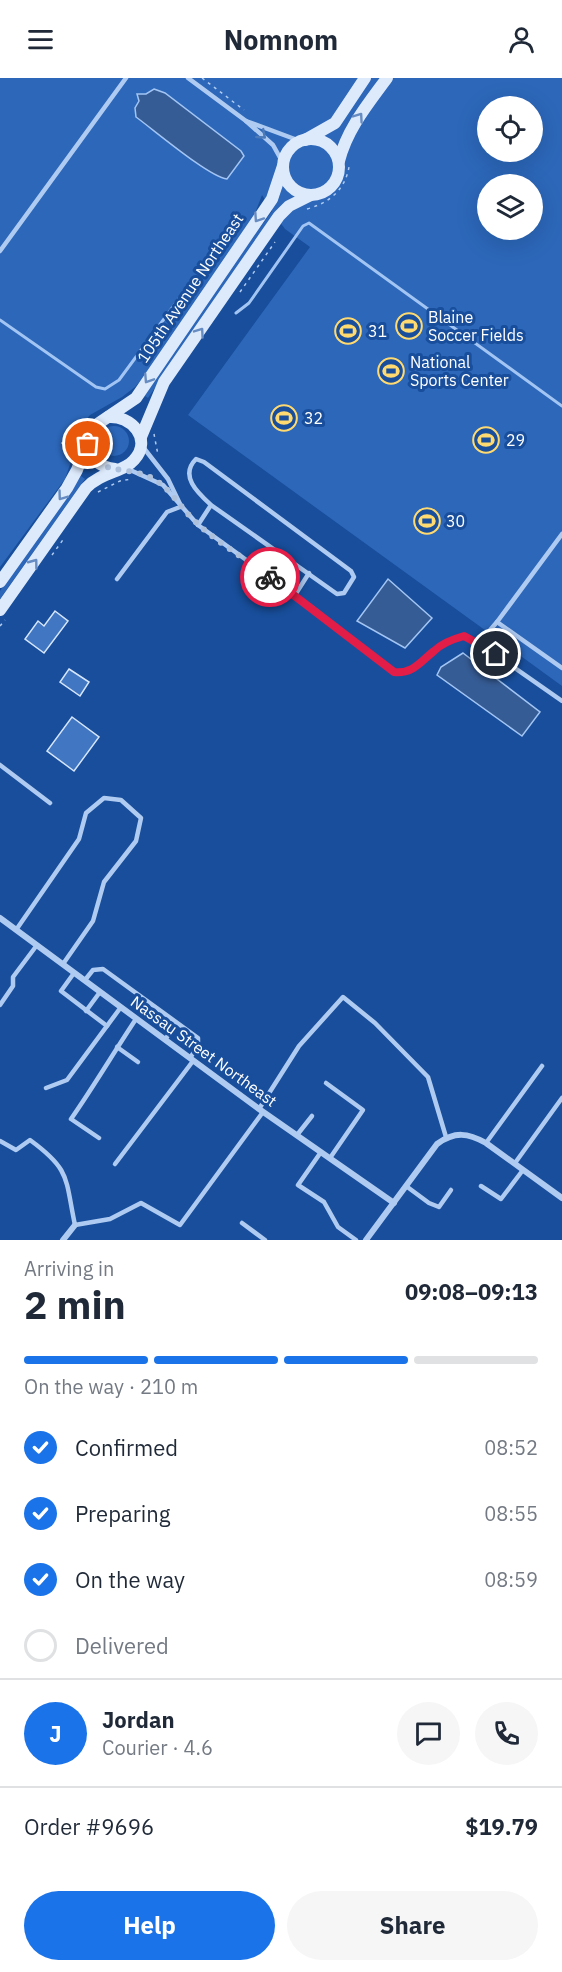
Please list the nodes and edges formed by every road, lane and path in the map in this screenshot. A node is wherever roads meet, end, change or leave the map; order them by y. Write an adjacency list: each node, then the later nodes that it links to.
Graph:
1 (126, 78): 14 (lane)
2 (188, 78): 7 (lane)
3 (202, 78): 6 (path)
4 (365, 78): 8 (street, 105th Avenue Northeast)
5 (387, 78): 9 (street, 105th Avenue Northeast, one-way to 5)
6 (247, 113)
7 (246, 121): 8 (lane); 10 (lane, one-way to 10)
8 (303, 141): 9 (street); 10 (street, 105th Avenue Northeast)
9 (344, 164): 11 (street, 105th Avenue Northeast); 12 (path)
10 (283, 165): 11 (street); 18 (street, 105th Avenue Northeast, one-way to 18)
11 (309, 196): 20 (street, 105th Avenue Northeast, one-way to 11)
12 (304, 210)
13 (278, 237): 15 (path)
14 (0, 250)
15 (235, 299)
16 (468, 328): 17 (path)
17 (460, 339)
18 (108, 417): 20 (street); 22 (street, 105th Avenue Northeast)
19 (154, 431): 23 (path)
20 (141, 441): 24 (street, 105th Avenue Northeast); 28 (lane)
21 (61, 443): 22 (path)
22 (82, 443): 24 (street); 35 (street, 105th Avenue Northeast, one-way to 35)
23 (159, 458)
24 (118, 468): 28 (lane); 37 (street, 105th Avenue Northeast, one-way to 24)
25 (132, 479): 26 (path)
26 (97, 492)
27 (211, 505): 29 (lane); 33 (lane); 33 (lane)
28 (180, 507): 29 (lane); 34 (lane)
29 (198, 525): 36 (lane)
30 (67, 534): 32 (path)
31 (562, 534): 38 (lane)
32 (49, 560)
33 (309, 573): 36 (lane)
34 (117, 579)
35 (0, 582)
36 (296, 595): 40 (lane)
37 (3, 614): 39 (path)
38 (497, 622): 40 (lane); 41 (lane)
39 (0, 626)
40 (478, 643): 42 (lane)
41 (562, 668)
42 (562, 701)
43 (0, 765): 44 (lane)
44 (50, 802)
45 (0, 918): 46 (street, Nassau Street Northeast)
46 (16, 930): 47 (street, Nassau Street Northeast); 48 (lane)
47 (37, 945): 48 (street, Nassau Street Northeast); 52 (lane)
48 (63, 964): 49 (street, Nassau Street Northeast)
49 (74, 973): 50 (street, Nassau Street Northeast); 54 (lane)
50 (84, 980): 51 (street, Nassau Street Northeast); 56 (lane)
51 (100, 992): 53 (street, Nassau Street Northeast); 54 (lane)
52 (0, 1005)
53 (121, 1007): 55 (street, Nassau Street Northeast); 57 (lane)
54 (87, 1011): 57 (lane)
55 (136, 1019): 58 (street, Nassau Street Northeast); 59 (lane)
56 (176, 1023): 58 (lane); 60 (lane)
57 (106, 1026): 64 (lane)
58 (165, 1040): 60 (street, Nassau Street Northeast)
59 (117, 1047): 61 (lane); 70 (lane)
60 (192, 1060): 66 (street, Nassau Street Northeast); 76 (lane)
61 (138, 1062)
62 (542, 1066): 72 (lane)
63 (326, 1083): 74 (lane)
64 (46, 1088)
65 (562, 1098): 75 (lane)
66 (261, 1110): 68 (street, Nassau Street Northeast); 69 (lane); 84 (lane)
67 (312, 1116): 68 (lane)
68 (297, 1135): 73 (street, Nassau Street Northeast)
69 (446, 1137): 72 (street); 78 (street)
70 (99, 1138)
71 (0, 1141): 84 (lane)
72 (486, 1143): 75 (street)
73 (321, 1152): 74 (street, Nassau Street Northeast); 87 (lane)
74 (330, 1158): 82 (street, Nassau Street Northeast)
75 (514, 1163): 77 (street)
76 (116, 1164)
77 (523, 1170): 79 (lane); 81 (street)
78 (406, 1186): 80 (lane); 82 (street)
79 (481, 1186)
80 (451, 1190)
81 (562, 1198)
82 (394, 1203): 88 (street)
83 (242, 1223): 86 (lane)
84 (75, 1225): 85 (street)
85 (63, 1240)
86 (265, 1240)
87 (356, 1240)
88 (366, 1240)

